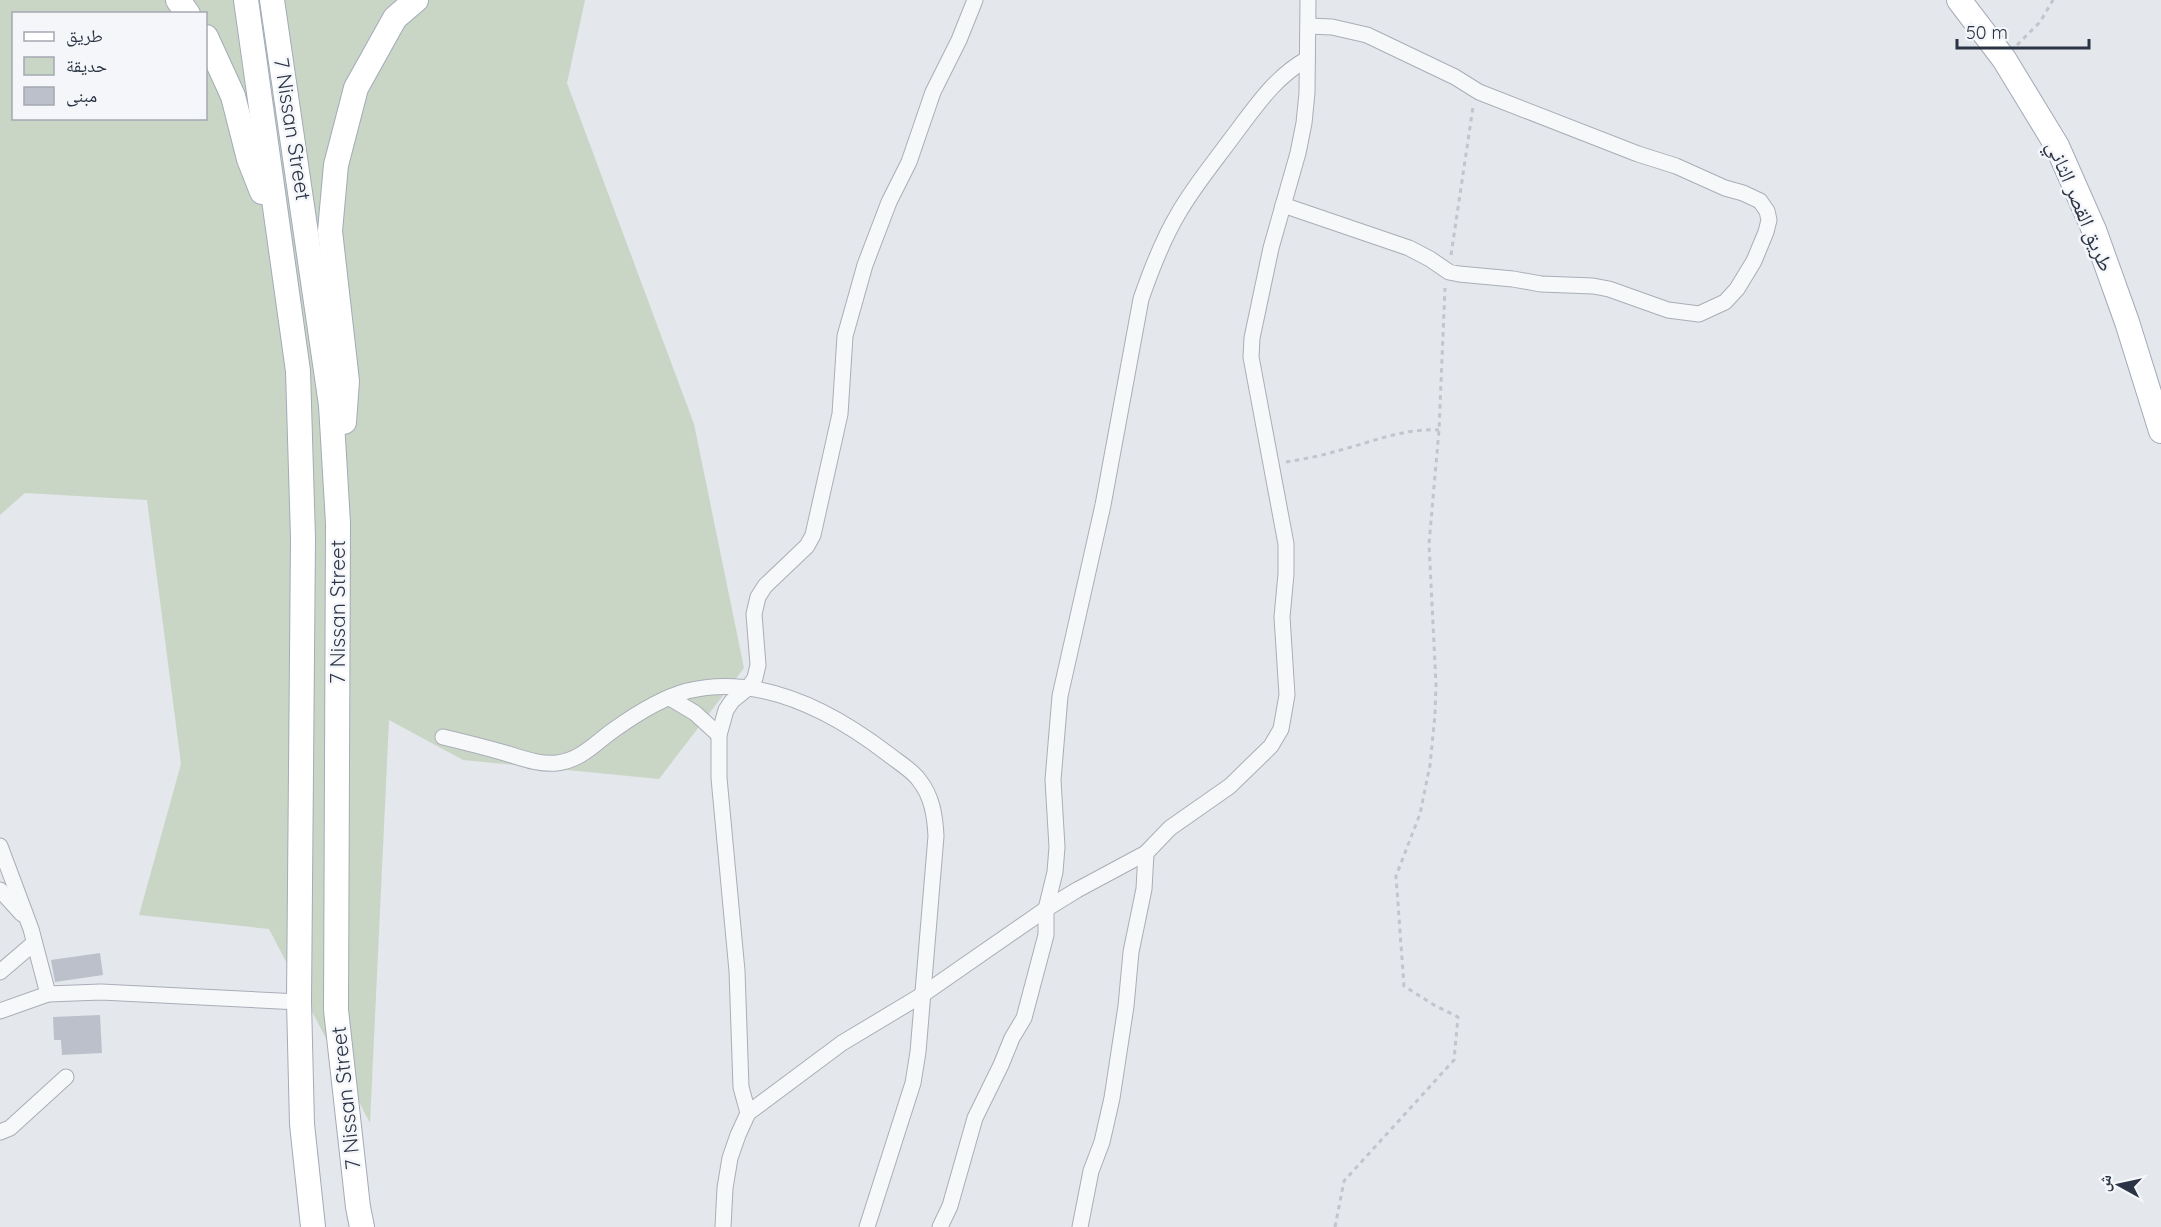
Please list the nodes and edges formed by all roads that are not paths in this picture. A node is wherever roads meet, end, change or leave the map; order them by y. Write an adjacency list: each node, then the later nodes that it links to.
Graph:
1 (246, 0): 11 (main road, 7 Nissan Street)
2 (272, 0): 13 (main road, 7 Nissan Street)
3 (416, 0): 13 (main road)
4 (975, 0): 14 (street)
5 (1308, 0): 7 (street)
6 (1959, 0): 12 (main road, طريق القصر الثاني)
7 (1309, 26): 9 (street); 10 (street)
8 (207, 39): 11 (main road)
9 (1307, 59): 10 (street); 21 (street)
10 (1283, 205): 19 (street)
11 (276, 225): 27 (main road, 7 Nissan Street)
12 (2161, 431)
13 (338, 523): 33 (main road, 7 Nissan Street)
14 (748, 688): 15 (street); 16 (street); 26 (street)
15 (670, 698): 16 (street); 17 (street)
16 (719, 735): 30 (street)
17 (443, 737)
18 (0, 846): 22 (street)
19 (1146, 853): 21 (street); 37 (street)
20 (0, 890): 22 (street)
21 (1046, 909): 26 (street); 36 (street)
22 (27, 920): 23 (street)
23 (34, 943): 24 (street); 25 (street)
24 (0, 972)
25 (48, 994): 27 (street); 28 (street)
26 (922, 995): 30 (street); 35 (street)
27 (299, 1002): 32 (main road, 7 Nissan Street)
28 (0, 1011)
29 (66, 1077): 31 (street)
30 (748, 1113): 34 (street)
31 (0, 1132)
32 (313, 1227)
33 (362, 1227)
34 (723, 1227)
35 (867, 1227)
36 (940, 1227)
37 (1080, 1227)

